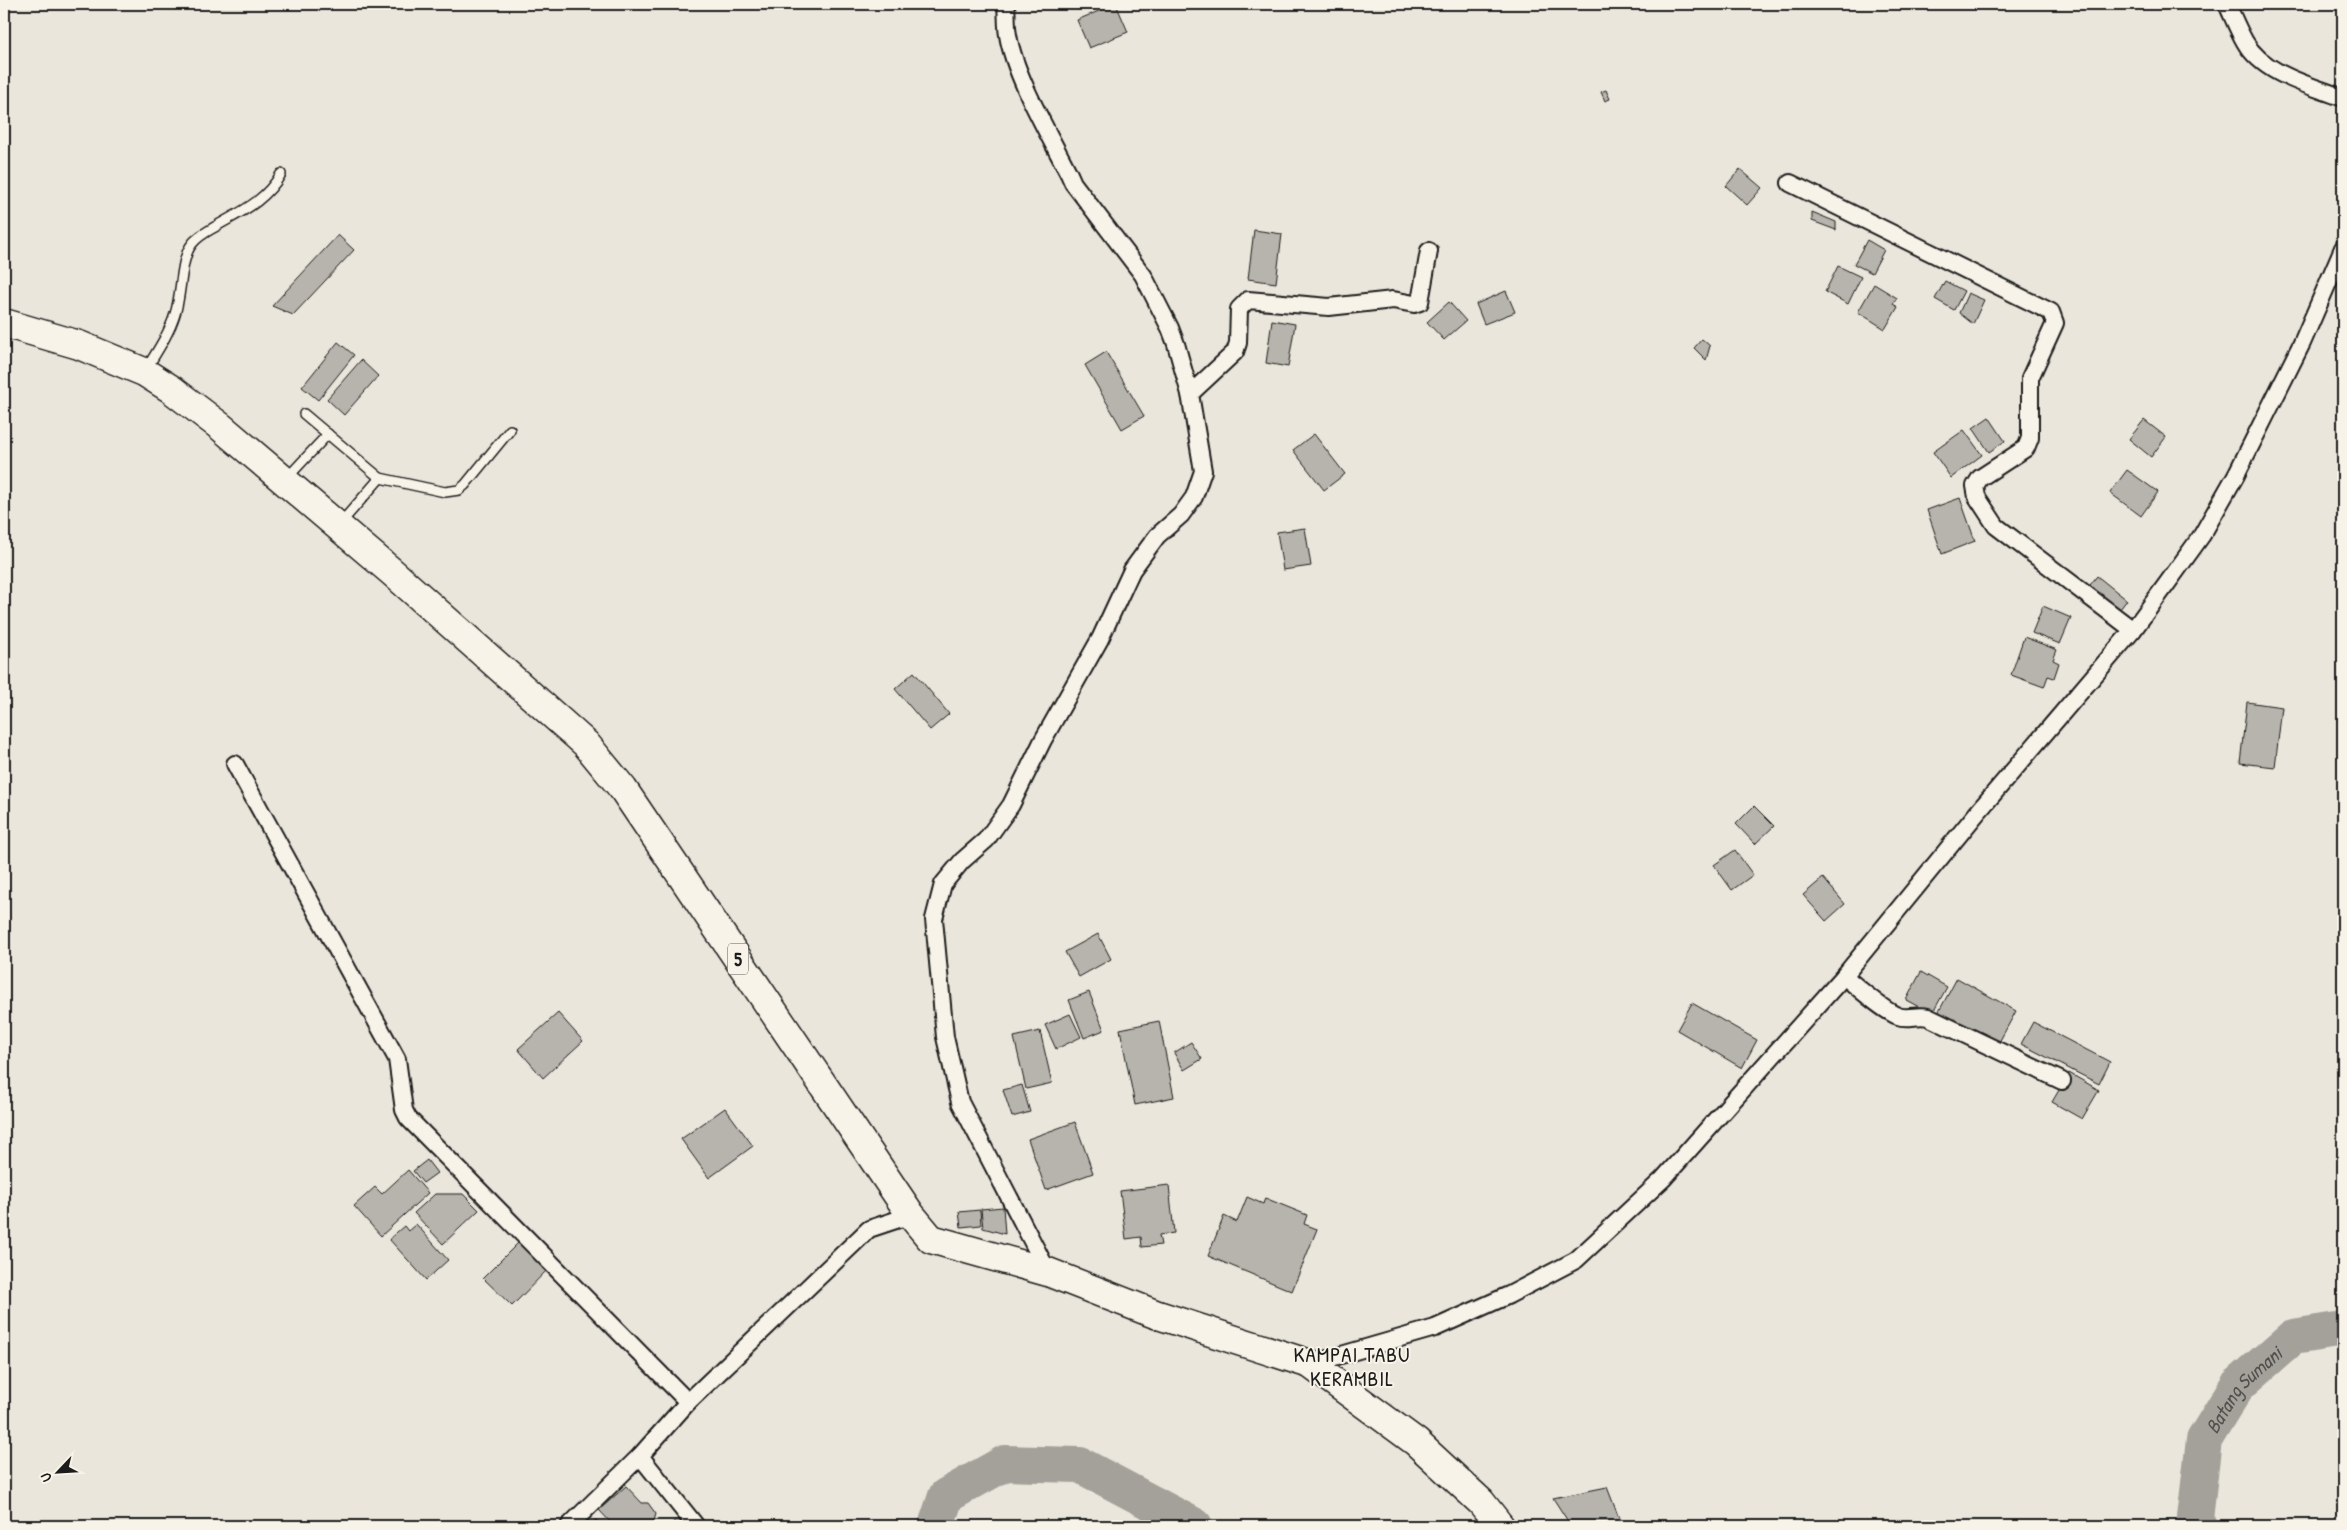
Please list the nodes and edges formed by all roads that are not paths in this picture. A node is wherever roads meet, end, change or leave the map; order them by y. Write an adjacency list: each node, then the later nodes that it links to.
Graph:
1 (1006, 4): 10 (street)
2 (2227, 4): 3 (street)
3 (2343, 98)
4 (280, 174): 9 (lane)
5 (1790, 183): 17 (street)
6 (2343, 248): 17 (street)
7 (1429, 251): 10 (street)
8 (4, 322): 9 (highway, 5)
9 (144, 372): 15 (highway, 5)
10 (1190, 394): 22 (street)
11 (304, 414): 13 (lane)
12 (510, 430): 14 (lane)
13 (328, 434): 14 (lane); 15 (lane)
14 (380, 478): 16 (lane)
15 (285, 481): 16 (highway, 5)
16 (338, 527): 21 (highway, 5)
17 (2133, 630): 19 (street)
18 (235, 764): 24 (street)
19 (1844, 976): 20 (street); 23 (street)
20 (2062, 1081)
21 (911, 1215): 22 (highway, 5); 24 (street)
22 (1048, 1272): 23 (highway, 5)
23 (1310, 1364): 28 (highway, 5)
24 (688, 1402): 25 (street)
25 (640, 1456): 26 (street); 27 (street)
26 (569, 1526)
27 (696, 1526)
28 (1500, 1526)

